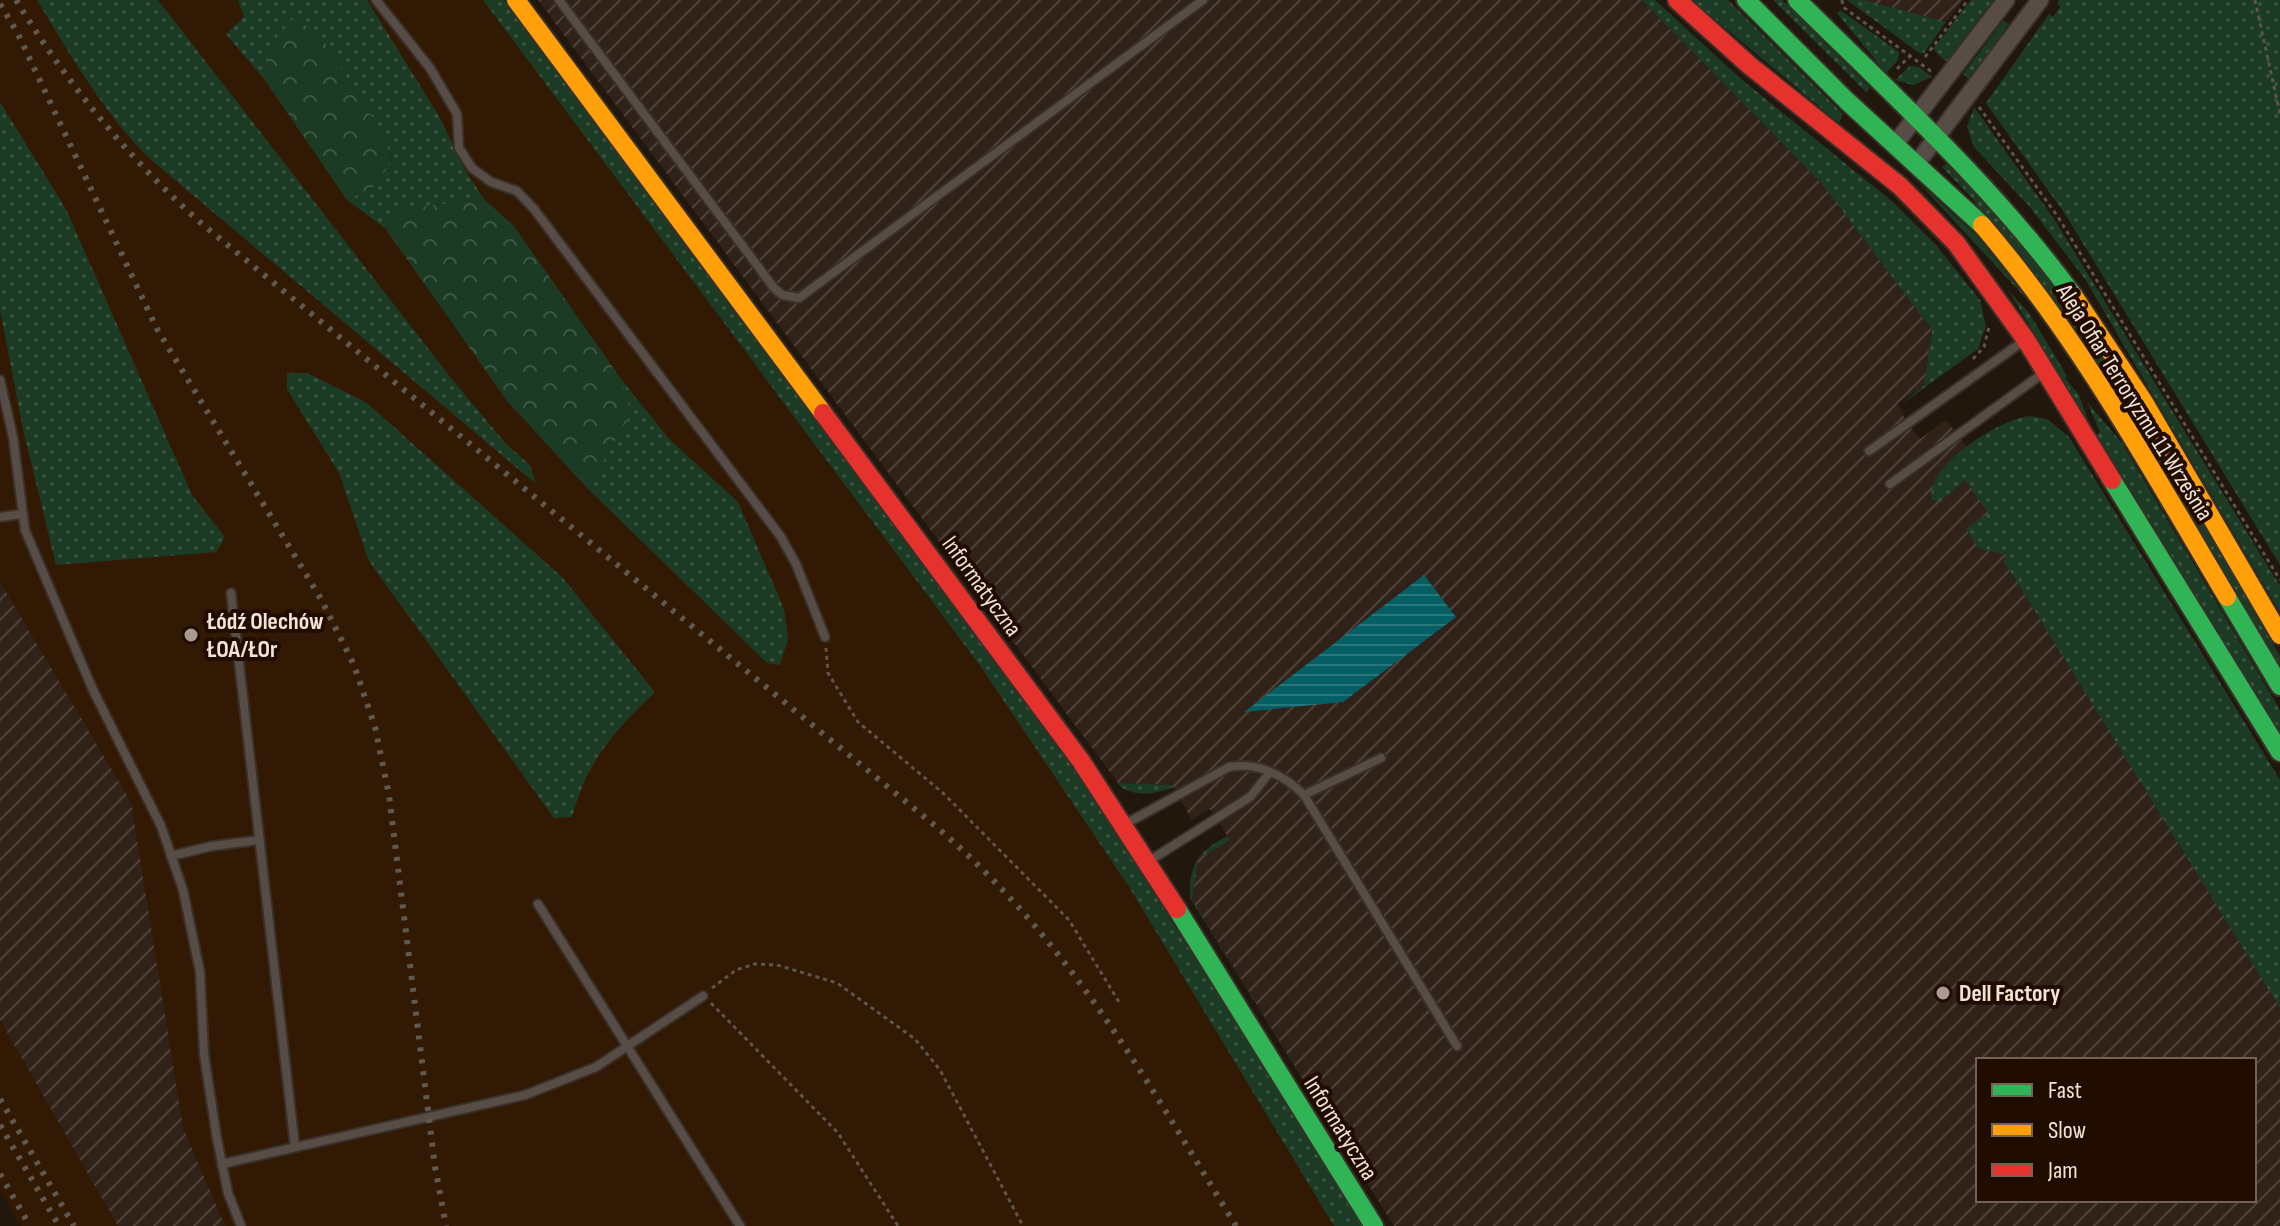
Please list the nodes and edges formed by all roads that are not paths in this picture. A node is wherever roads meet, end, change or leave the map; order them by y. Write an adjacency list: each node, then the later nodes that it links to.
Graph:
1 (376, 0): 23 (lane)
2 (516, 0): 29 (street, Informatyczna)
3 (559, 0): 4 (lane)
4 (1203, 0)
5 (1677, 0): 14 (street)
6 (1746, 0): 12 (street, Aleja Ofiar Terroryzmu 11 Września)
7 (1797, 0): 10 (street, Aleja Ofiar Terroryzmu 11 Września)
8 (2006, 0): 10 (street)
9 (2040, 0): 11 (street)
10 (1917, 118): 11 (street, Aleja Ofiar Terroryzmu 11 Września); 12 (street)
11 (1936, 138): 13 (street); 22 (street, Aleja Ofiar Terroryzmu 11 Września)
12 (1895, 144): 13 (street, Aleja Ofiar Terroryzmu 11 Września)
13 (1917, 163): 24 (street, Aleja Ofiar Terroryzmu 11 Września)
14 (2026, 340): 15 (street); 17 (lane)
15 (2046, 371): 18 (lane); 25 (street)
16 (0, 380): 19 (lane)
17 (1869, 451)
18 (1890, 484)
19 (22, 514): 20 (lane); 31 (lane)
20 (0, 517)
21 (231, 593): 30 (lane)
22 (2280, 635)
23 (825, 637)
24 (2280, 686)
25 (2280, 752)
26 (1381, 758): 28 (lane)
27 (1270, 772): 28 (lane); 29 (lane); 32 (lane)
28 (1304, 795): 35 (lane)
29 (1125, 825): 32 (street, Informatyczna)
30 (260, 840): 31 (lane); 37 (lane)
31 (171, 856): 38 (lane)
32 (1148, 862): 41 (street, Informatyczna)
33 (538, 904): 36 (lane)
34 (703, 996): 36 (lane)
35 (1457, 1046)
36 (629, 1047): 37 (lane); 40 (lane)
37 (295, 1147): 38 (lane)
38 (222, 1164): 39 (lane)
39 (241, 1226)
40 (740, 1226)
41 (1374, 1226)

